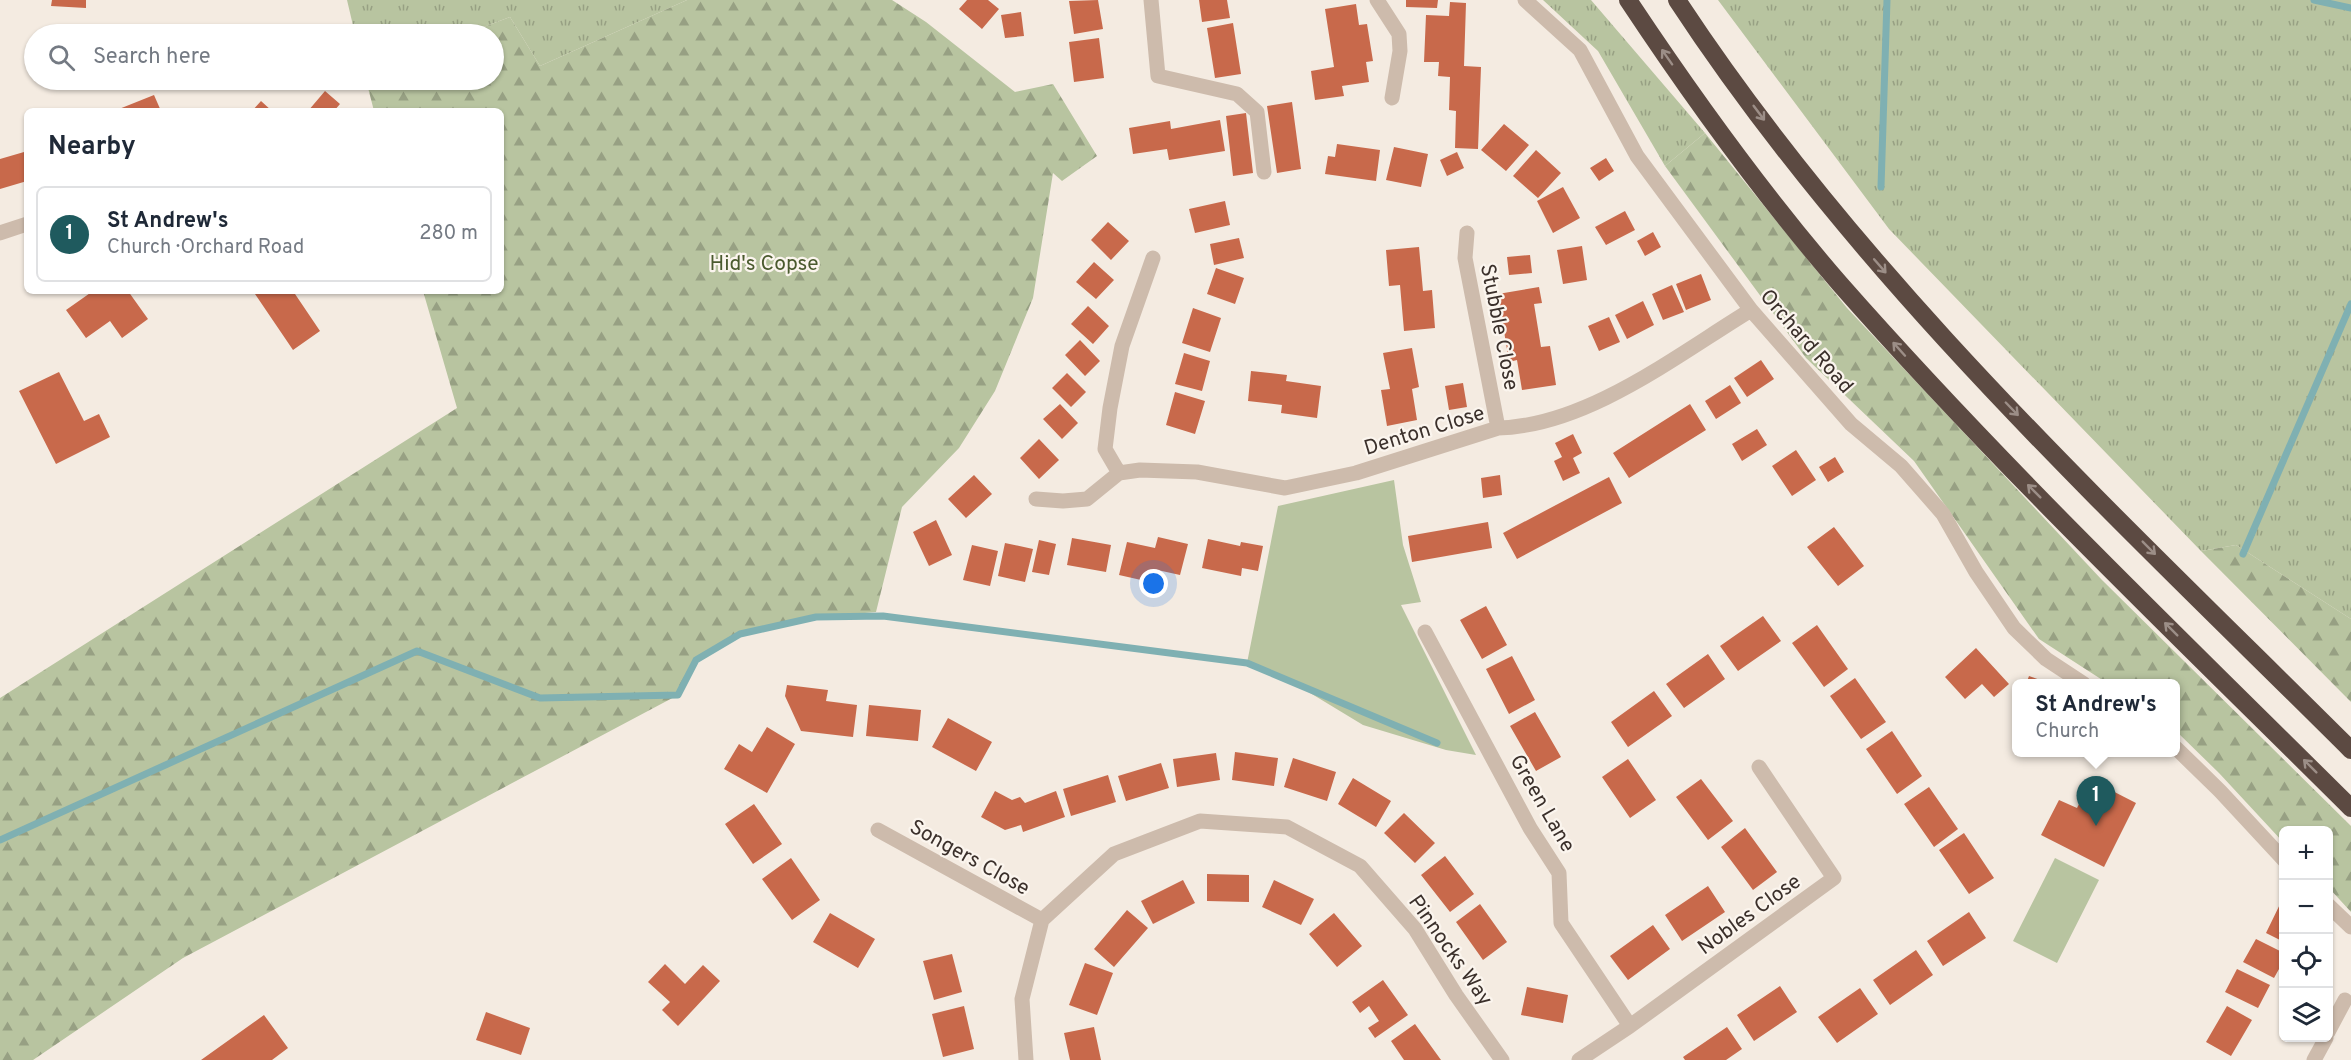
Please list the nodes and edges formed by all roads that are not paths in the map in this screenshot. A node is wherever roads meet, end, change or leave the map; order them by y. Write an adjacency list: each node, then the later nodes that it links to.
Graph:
1 (1151, 0): 7 (street)
2 (1377, 0): 6 (street)
3 (1526, 0): 12 (street, Orchard Road)
4 (1628, 0): 21 (highway, one-way to 4)
5 (1677, 0): 18 (highway, one-way to 18)
6 (1392, 98)
7 (1264, 172)
8 (24, 225): 9 (street)
9 (0, 232)
10 (1467, 233): 13 (street, Stubble Close)
11 (1153, 258): 14 (street)
12 (1751, 310): 13 (street, Denton Close); 17 (street, Orchard Road)
13 (1498, 429): 14 (street, Denton Close)
14 (1119, 472): 15 (street)
15 (1036, 499)
16 (1425, 632): 29 (street, Green Lane)
17 (2076, 679)
18 (2351, 750)
19 (2180, 753): 23 (street)
20 (1759, 767): 29 (street, Nobles Close)
21 (2351, 808)
22 (878, 830): 25 (street, Songers Close)
23 (2279, 856)
24 (2333, 910): 26 (street)
25 (1042, 920): 31 (street); 32 (street, Pinnocks Way)
26 (2351, 927)
27 (2344, 1000): 28 (street)
28 (2333, 1022)
29 (1630, 1026): 33 (street, Nobles Close)
30 (2324, 1042): 34 (street)
31 (1026, 1060)
32 (1502, 1060)
33 (1579, 1060)
34 (2314, 1060)

